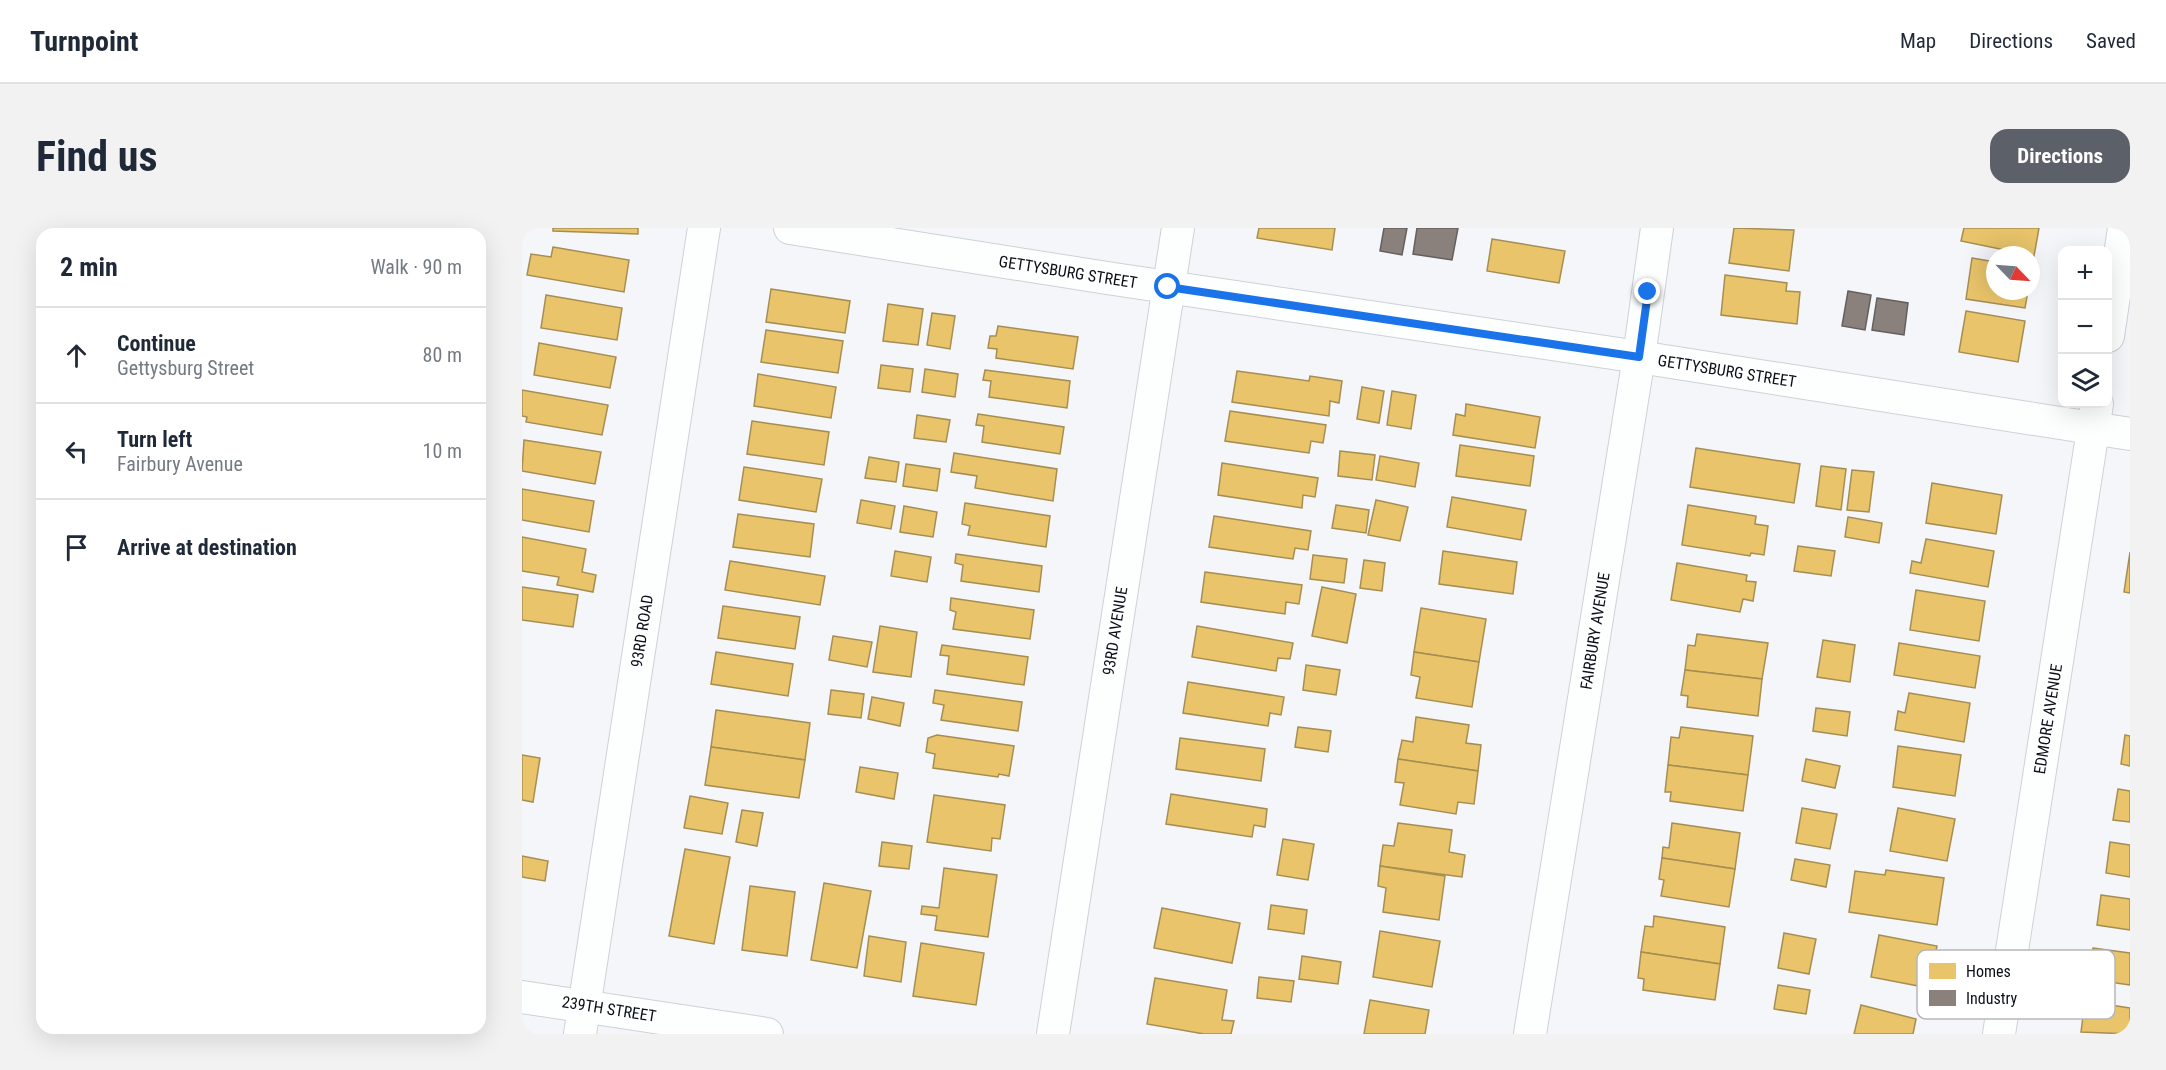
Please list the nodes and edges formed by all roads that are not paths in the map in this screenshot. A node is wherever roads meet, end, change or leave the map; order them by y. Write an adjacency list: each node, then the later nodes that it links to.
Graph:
1 (704, 228): 14 (street, 93RD ROAD)
2 (790, 228): 6 (street, GETTYSBURG STREET)
3 (1178, 228): 6 (street, 93RD AVENUE)
4 (1657, 228): 8 (street, FAIRBURY AVENUE)
5 (2124, 228): 7 (street)
6 (1168, 287): 8 (street, GETTYSBURG STREET); 16 (street, 93RD AVENUE)
7 (2112, 309)
8 (1639, 357): 9 (street, GETTYSBURG STREET); 17 (street, FAIRBURY AVENUE)
9 (2095, 416): 10 (street, GETTYSBURG STREET); 11 (street, EDMORE AVENUE)
10 (2130, 434)
11 (2012, 950)
12 (522, 997): 14 (street, 239TH STREET)
13 (2001, 1019): 18 (street, EDMORE AVENUE)
14 (582, 1020): 15 (street, 239TH STREET)
15 (767, 1034)
16 (1053, 1034)
17 (1530, 1034)
18 (1999, 1034)

